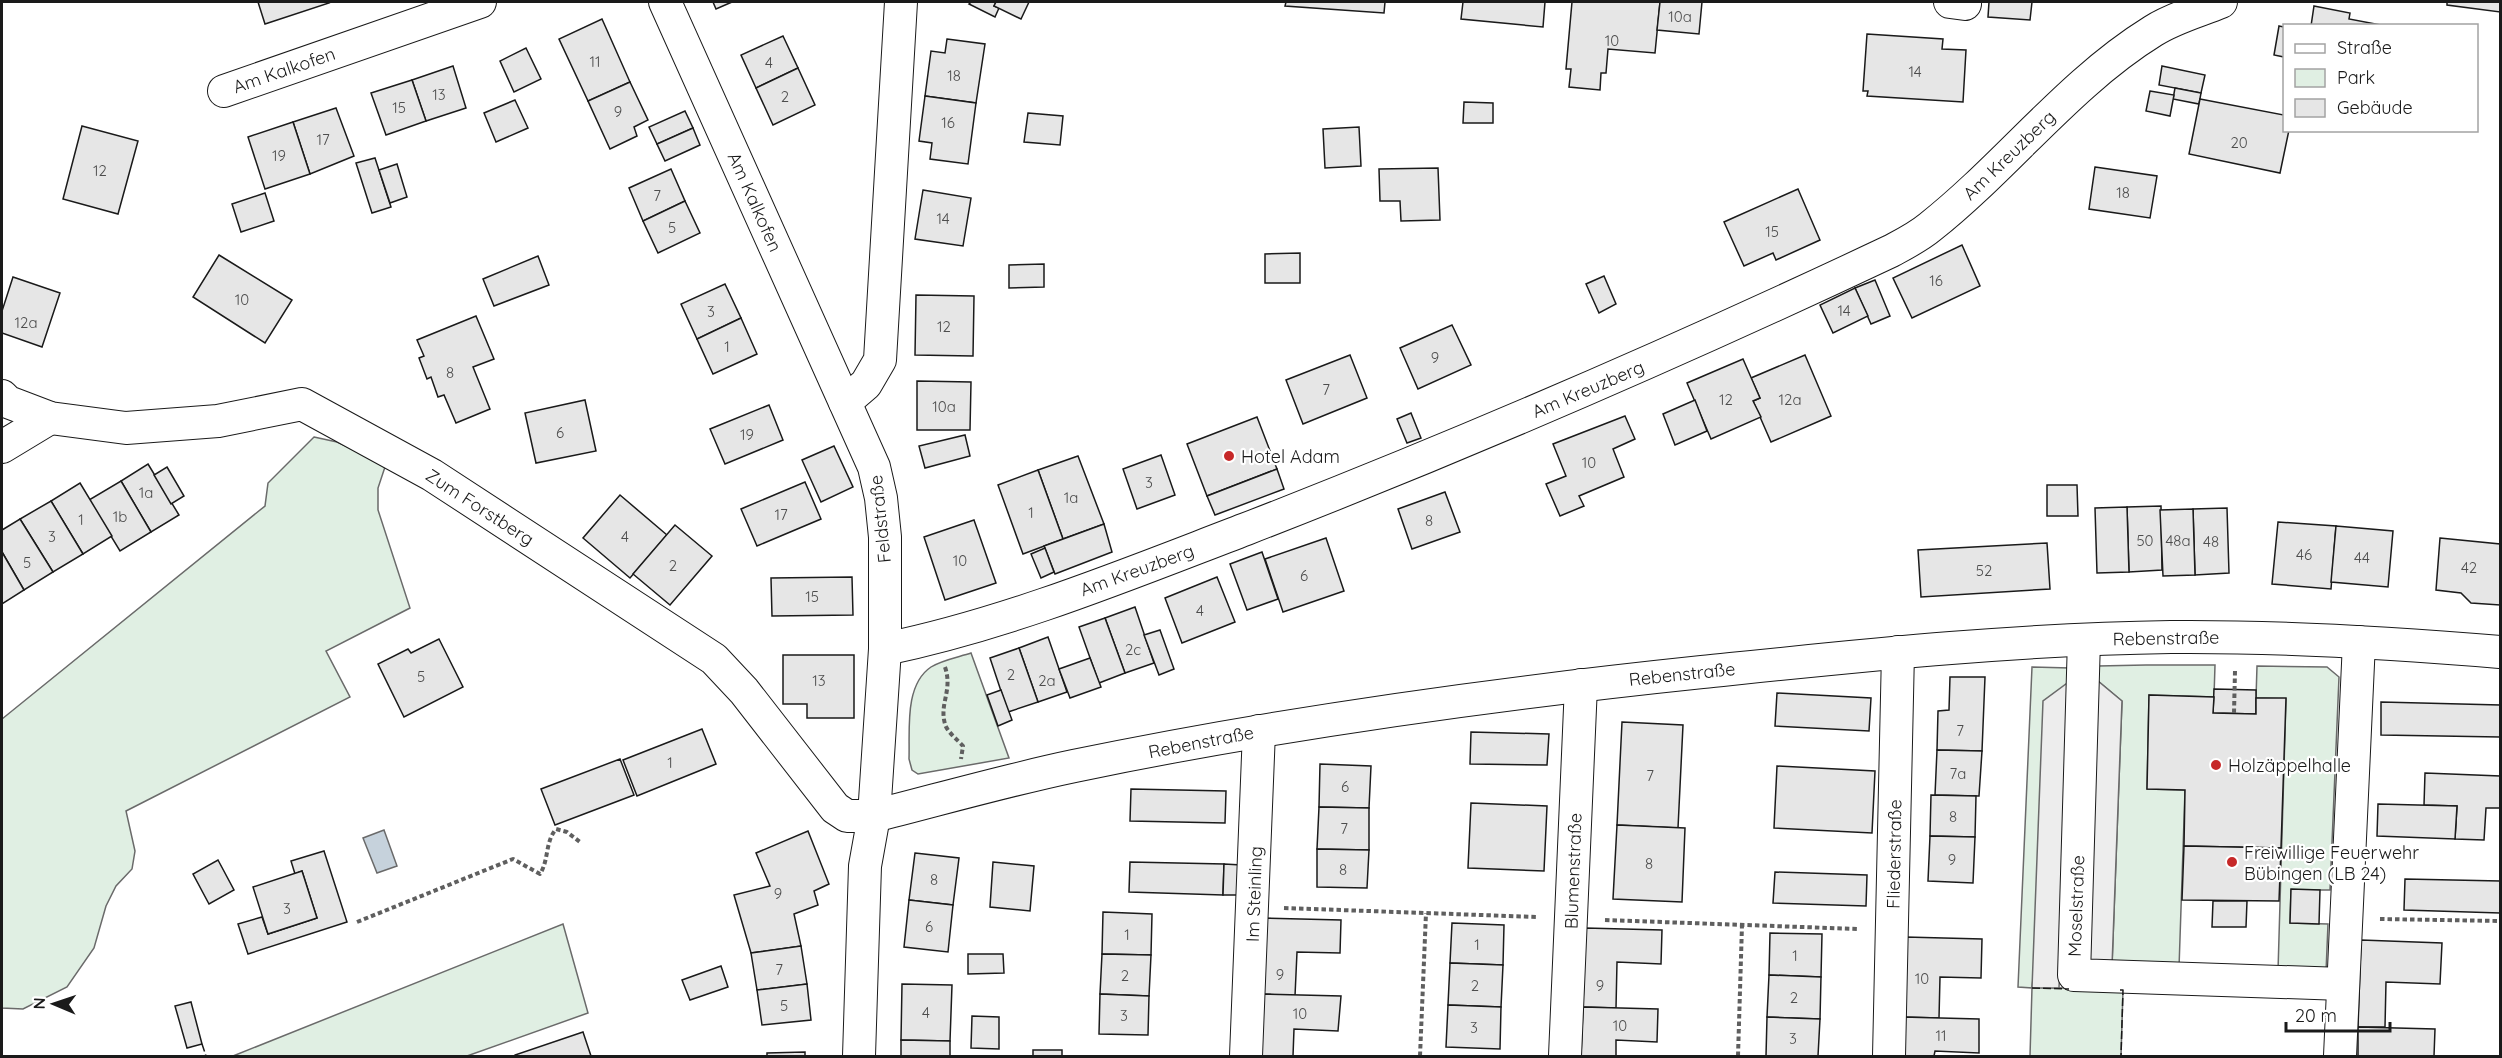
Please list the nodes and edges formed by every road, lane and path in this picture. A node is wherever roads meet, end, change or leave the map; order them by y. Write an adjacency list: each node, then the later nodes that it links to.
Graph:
1 (480, 2): 5 (street, Am Kalkofen)
2 (665, 2): 7 (street, Am Kalkofen)
3 (901, 2): 7 (street)
4 (2221, 2): 13 (street, Am Kreuzberg)
5 (224, 91)
6 (2, 396): 8 (street, Zum Forstberg)
7 (844, 402): 13 (street, Feldstraße)
8 (50, 418): 9 (street); 21 (street, Zum Forstberg)
9 (2, 447)
10 (2236, 637): 11 (street, Rebenstraße); 12 (street, Rebenstraße); 18 (path)
11 (2084, 640): 14 (street, Rebenstraße); 28 (street, Moselstraße)
12 (2359, 642): 15 (street, Rebenstraße); 24 (street)
13 (885, 649): 21 (street, Feldstraße)
14 (1898, 652): 17 (street, Rebenstraße); 34 (street, Fliederstraße)
15 (2500, 652)
16 (944, 663): 20 (path)
17 (1581, 685): 19 (street, Rebenstraße); 32 (street, Blumenstraße)
18 (2234, 713)
19 (1259, 731): 21 (street, Rebenstraße); 30 (street, Im Steinling)
20 (960, 768)
21 (874, 816): 29 (street, Feldstraße)
22 (580, 842): 26 (path)
23 (1426, 913): 31 (path)
24 (2346, 918): 25 (path); 28 (street)
25 (2500, 921)
26 (357, 922)
27 (1742, 925): 33 (path)
28 (2343, 984): 35 (street)
29 (859, 1056)
30 (1246, 1056)
31 (1420, 1056)
32 (1565, 1056)
33 (1737, 1056)
34 (1889, 1056)
35 (2340, 1056)

